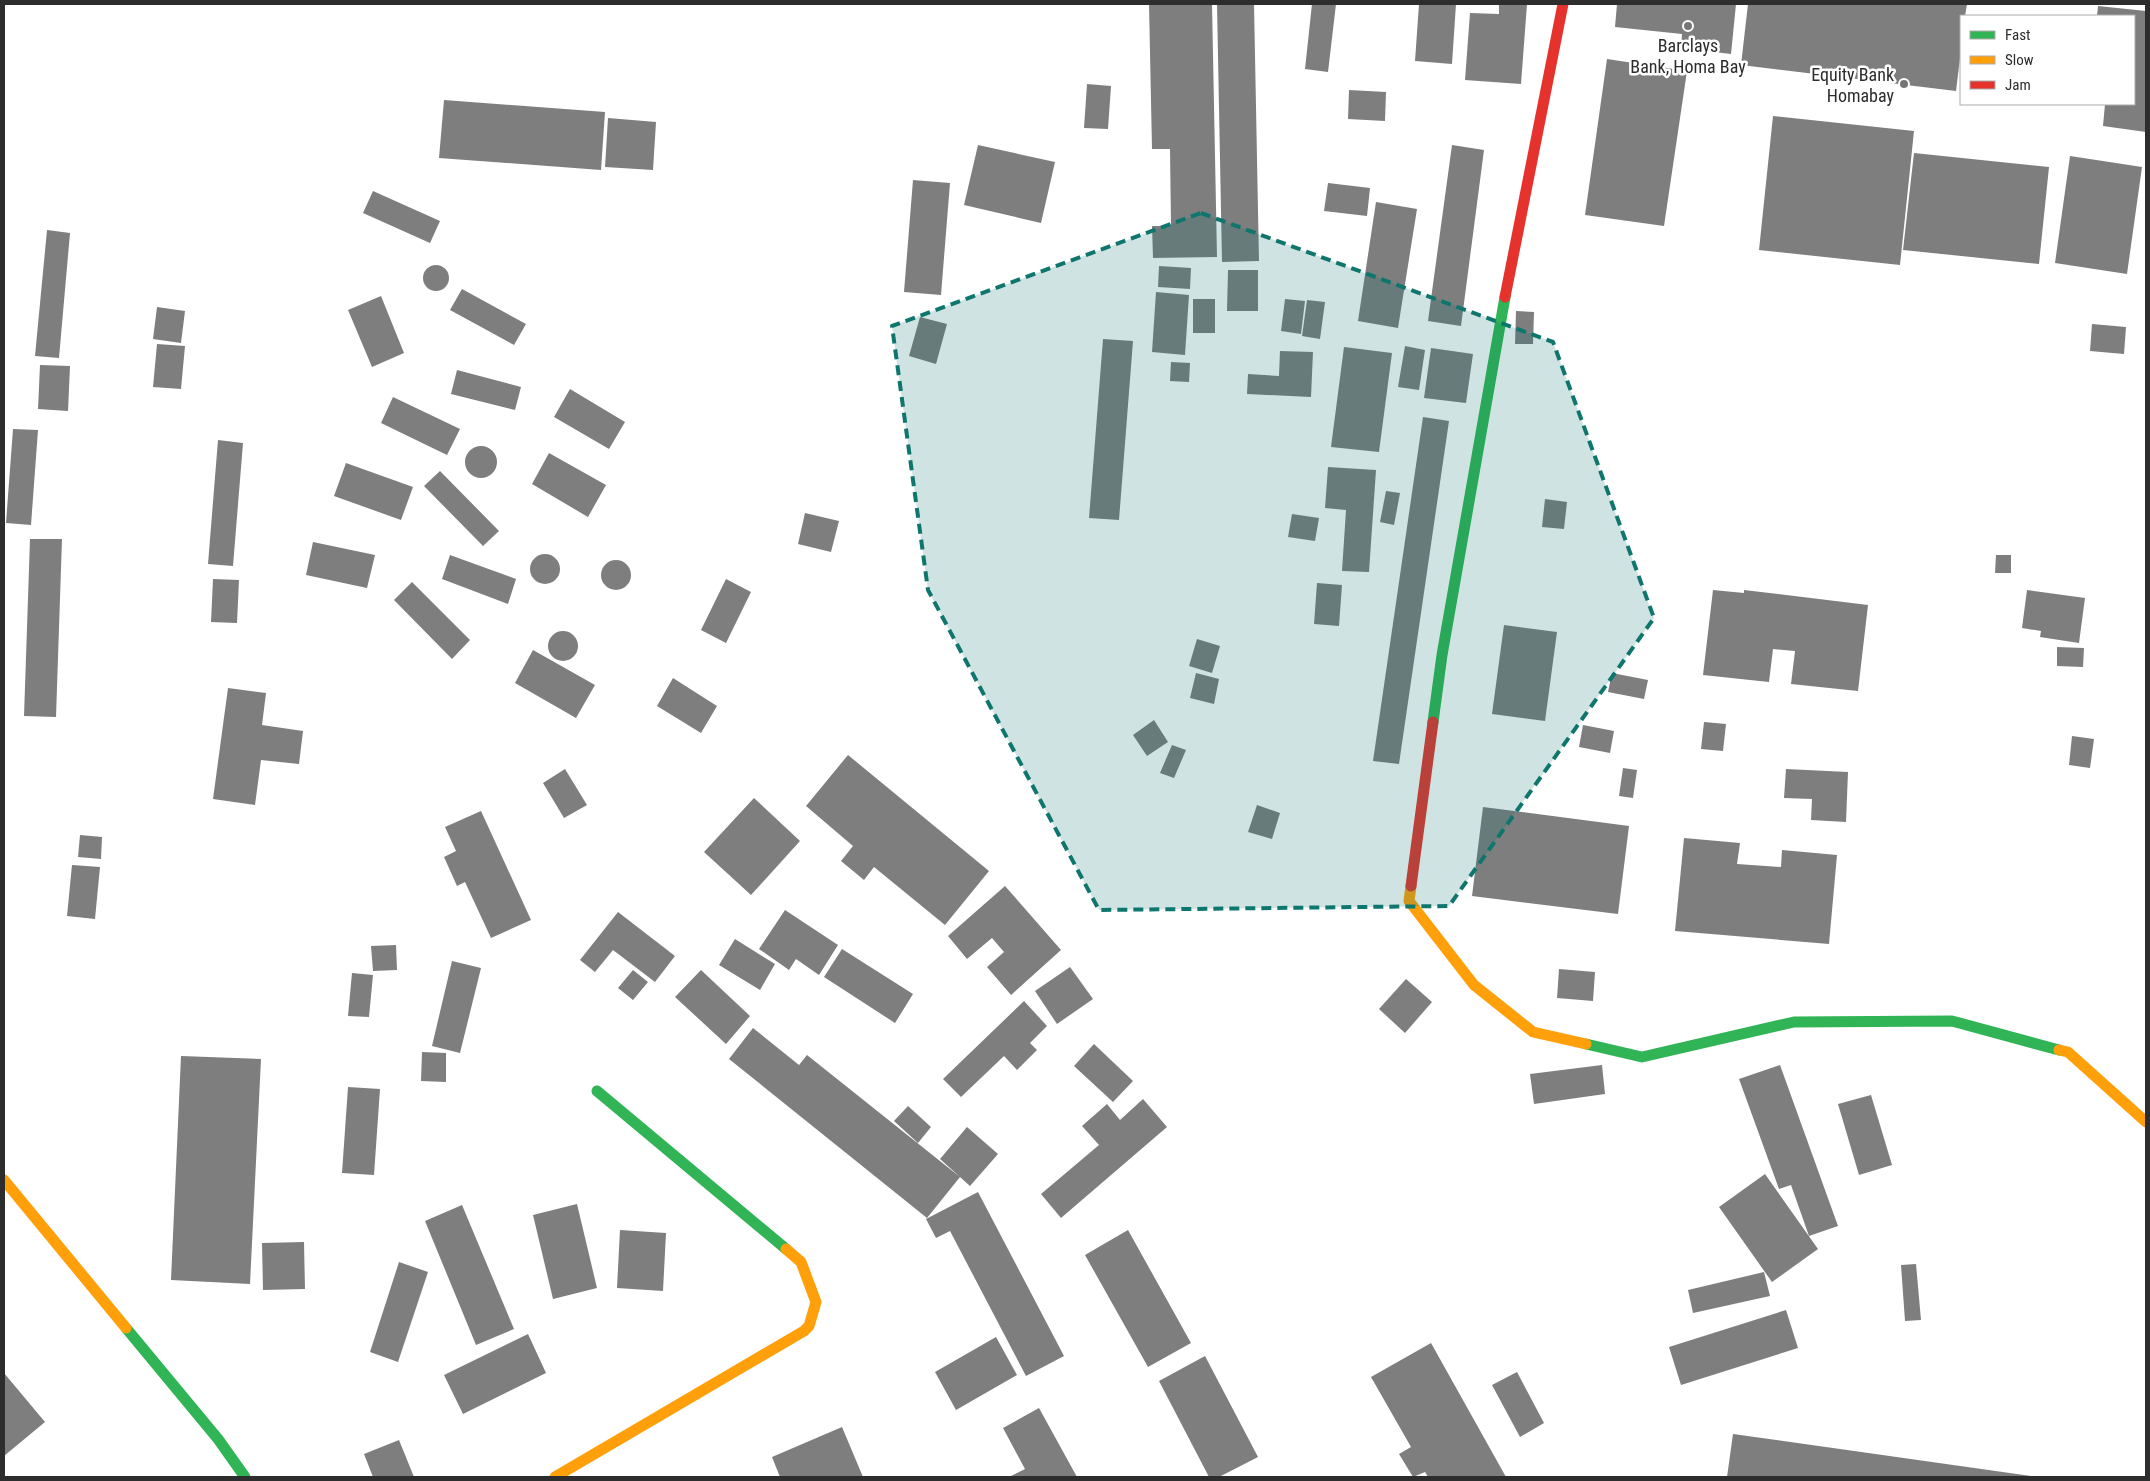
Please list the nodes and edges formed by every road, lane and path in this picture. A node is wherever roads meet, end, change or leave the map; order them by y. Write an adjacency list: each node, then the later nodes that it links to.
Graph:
1 (1563, 4): 3 (street)
2 (597, 1092): 6 (street)
3 (2146, 1122)
4 (4, 1180): 5 (street)
5 (245, 1477)
6 (555, 1477)

